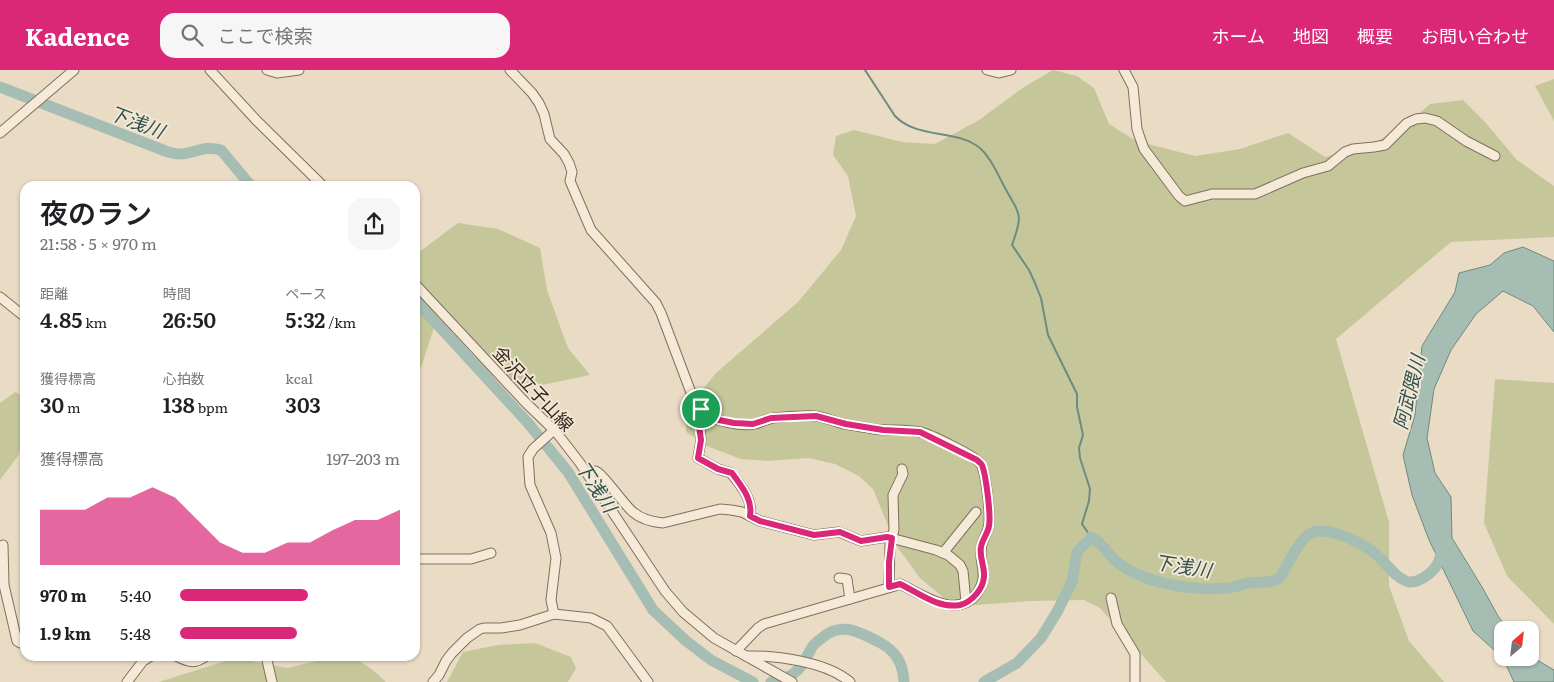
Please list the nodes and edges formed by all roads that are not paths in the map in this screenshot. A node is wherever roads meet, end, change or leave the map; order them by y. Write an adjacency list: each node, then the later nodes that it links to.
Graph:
1 (74, 70): 9 (street)
2 (210, 70): 11 (street)
3 (267, 70): 4 (street)
4 (299, 70)
5 (510, 70): 15 (street)
6 (987, 70): 7 (street)
7 (1011, 70)
8 (1124, 70): 10 (street)
9 (0, 133)
10 (1495, 156)
11 (318, 181)
12 (420, 289): 16 (street, 金沢立子山線)
13 (0, 297): 14 (street)
14 (20, 313)
15 (701, 409): 20 (street); 30 (street)
16 (554, 430): 18 (street, 金沢立子山線); 31 (street)
17 (902, 469): 21 (street)
18 (587, 473): 20 (street); 33 (street, 金沢立子山線)
19 (976, 512): 24 (street)
20 (750, 516): 21 (street)
21 (892, 538): 24 (street); 27 (street)
22 (2, 545): 32 (street)
23 (490, 553): 25 (street)
24 (943, 553): 30 (street)
25 (420, 559)
26 (839, 578): 28 (street)
27 (889, 587): 28 (street); 30 (street)
28 (850, 598): 33 (street)
29 (1111, 598): 43 (street)
30 (966, 602)
31 (554, 614): 39 (street); 40 (street)
32 (20, 643)
33 (736, 651): 34 (street, 金沢立子山線)
34 (746, 656): 41 (street, 金沢立子山線); 42 (street)
35 (143, 661): 37 (street)
36 (267, 661): 38 (street)
37 (127, 682)
38 (272, 682)
39 (433, 682)
40 (648, 682)
41 (792, 682)
42 (850, 682)
43 (1135, 682)

